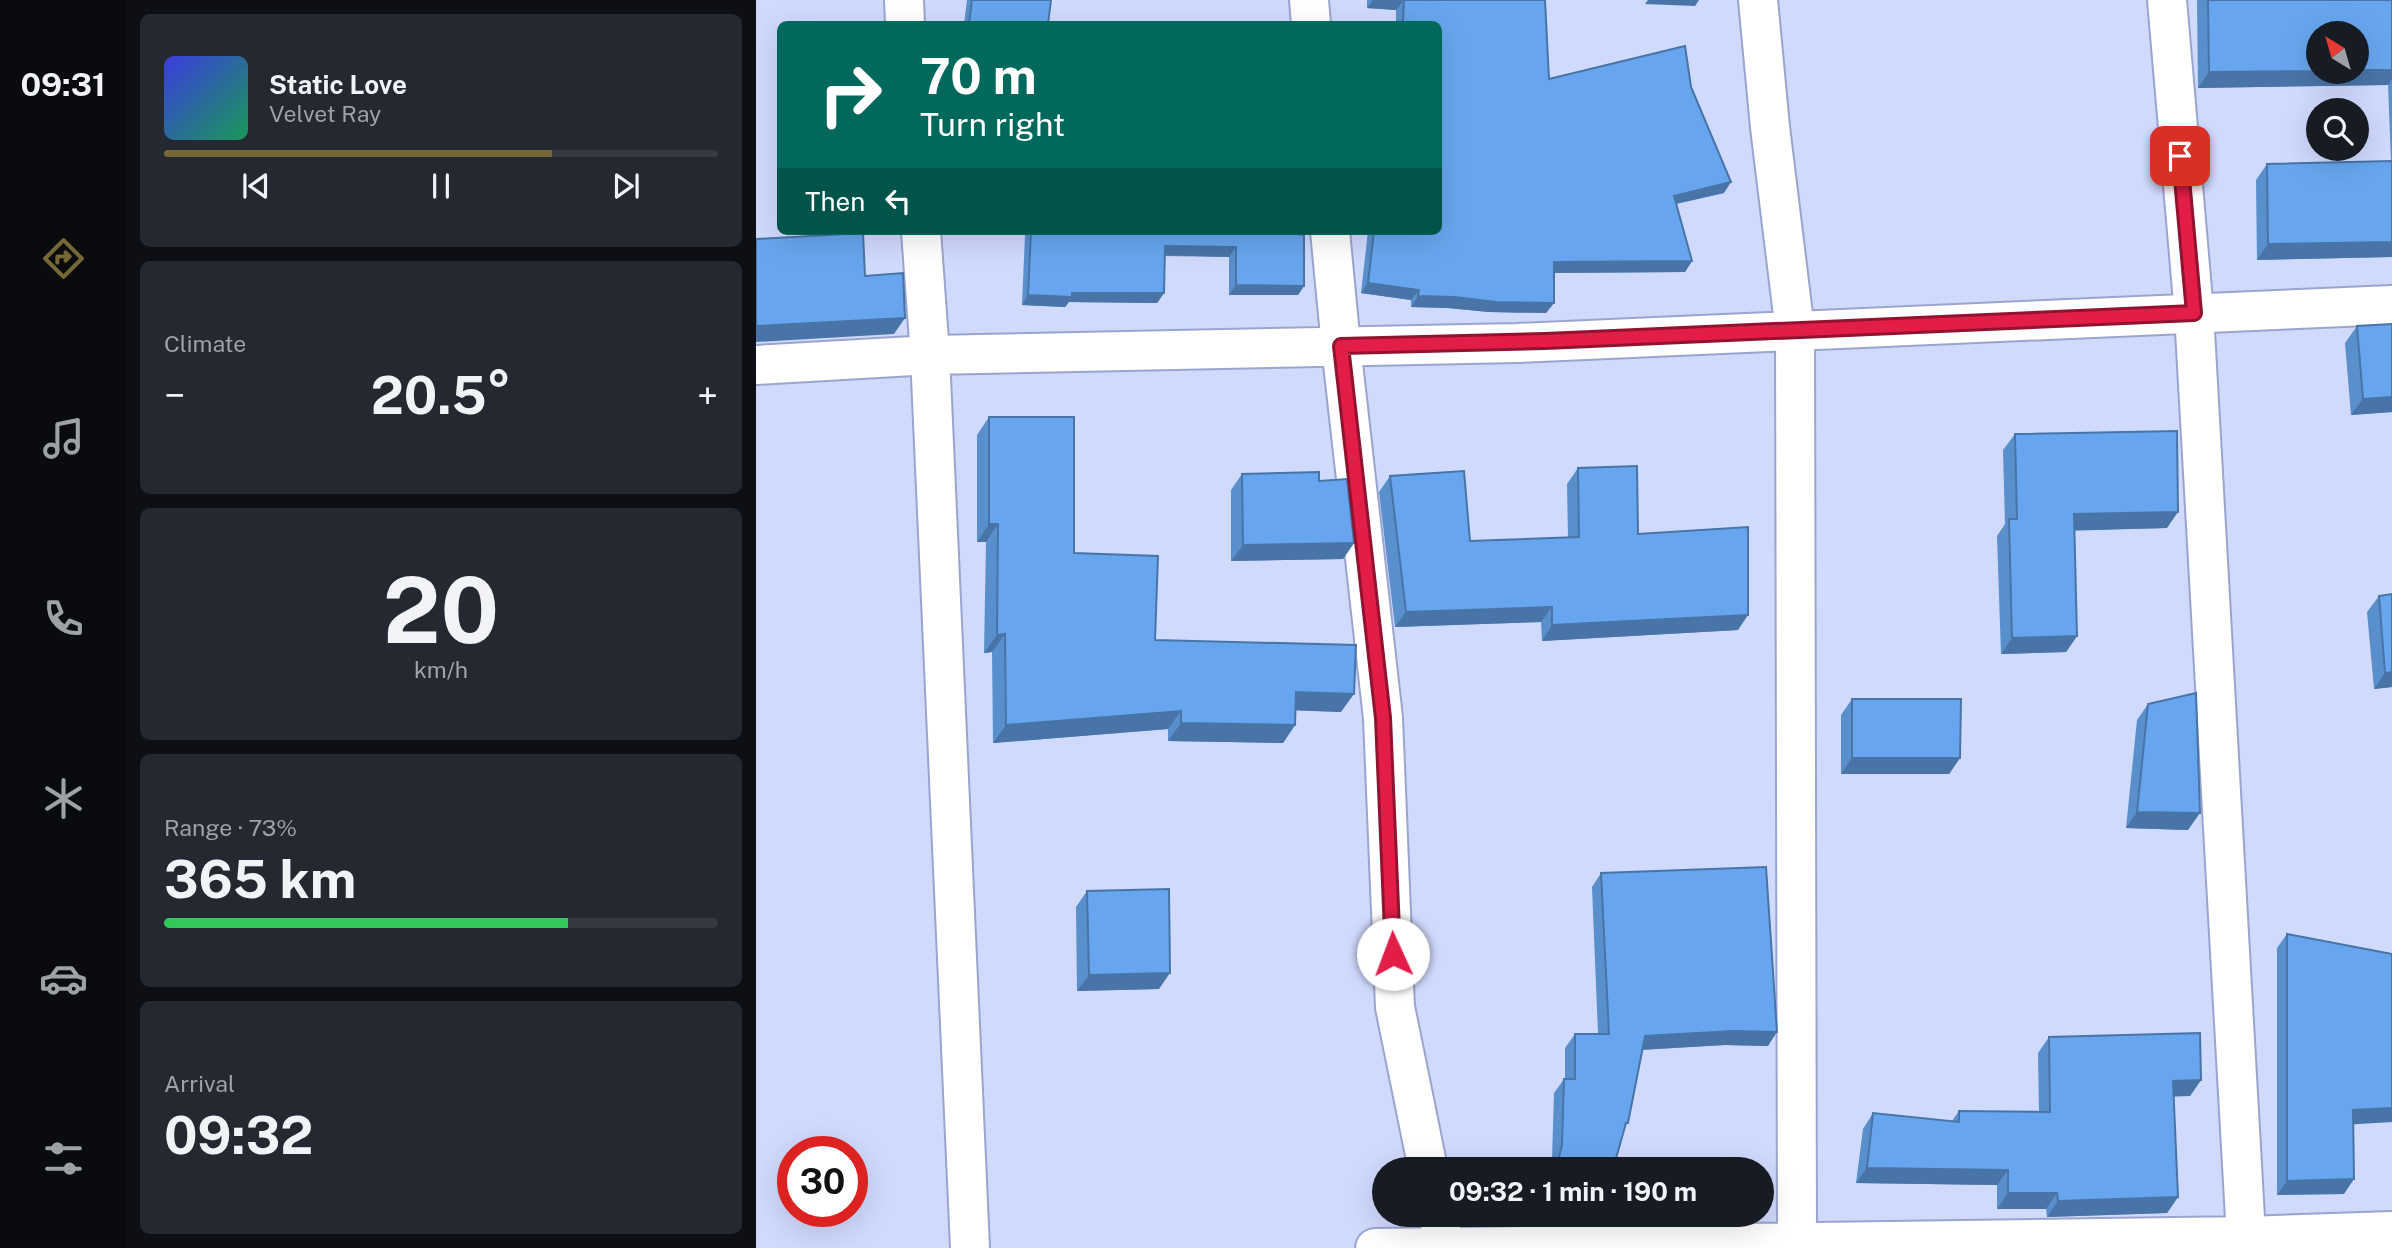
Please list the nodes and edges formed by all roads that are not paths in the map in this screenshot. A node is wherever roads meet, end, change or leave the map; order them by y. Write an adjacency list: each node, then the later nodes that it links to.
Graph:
1 (904, 0): 5 (street)
2 (1309, 0): 6 (street)
3 (1758, 0): 11 (street)
4 (2167, 0): 10 (street)
5 (905, 21)
6 (1311, 21)
7 (921, 235): 13 (street)
8 (1330, 235): 12 (street)
9 (2392, 304): 10 (street)
10 (2194, 313): 11 (street); 18 (street)
11 (1795, 331): 12 (street); 19 (street)
12 (1341, 346): 13 (street); 15 (street)
13 (930, 355): 14 (street); 21 (street)
14 (756, 365)
15 (1426, 1157)
16 (1441, 1230): 19 (street); 22 (street)
17 (2392, 1231): 18 (street)
18 (2246, 1236): 20 (street)
19 (1797, 1241): 20 (street)
20 (2052, 1245)
21 (970, 1248)
22 (1375, 1248)

